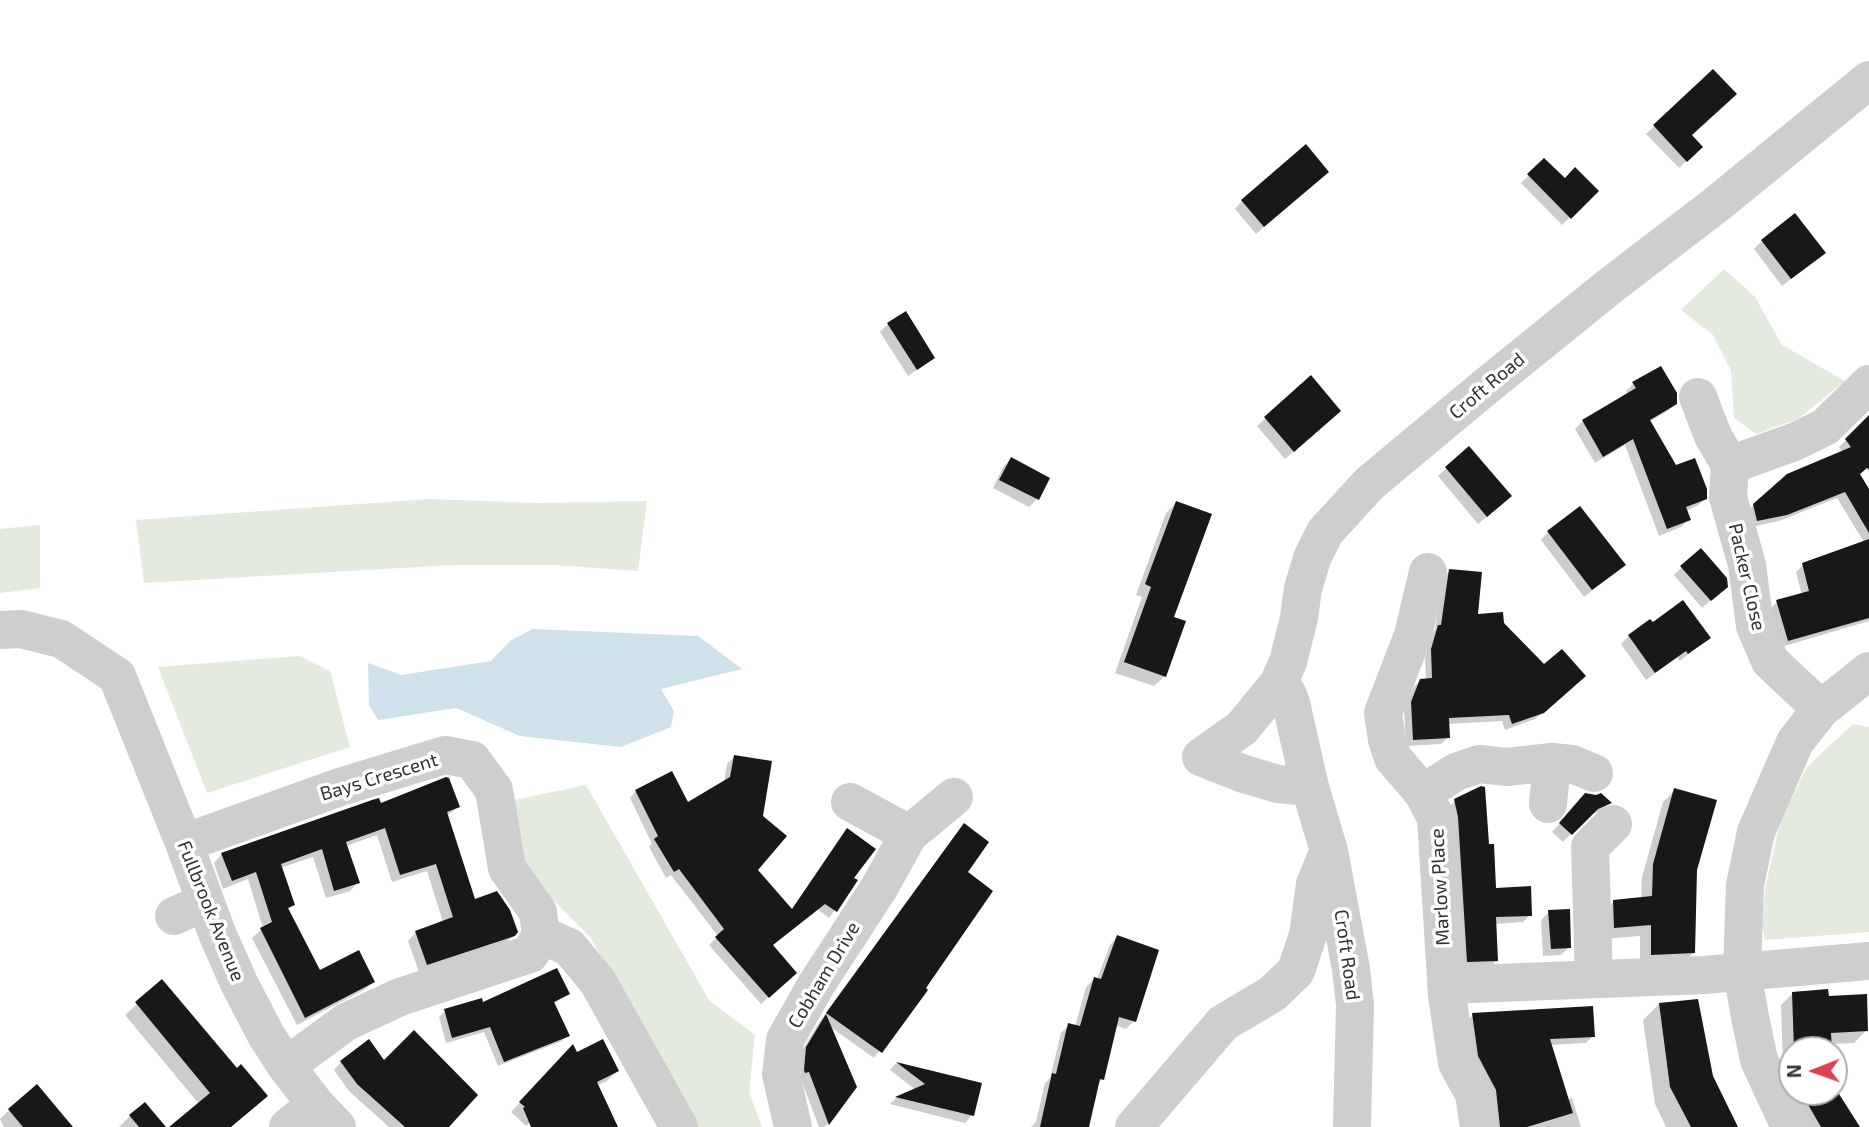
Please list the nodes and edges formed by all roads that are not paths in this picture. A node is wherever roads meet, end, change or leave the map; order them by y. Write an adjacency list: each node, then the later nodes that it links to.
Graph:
1 (1869, 80): 8 (street, Croft Road)
2 (1869, 384): 4 (street)
3 (1698, 397): 4 (street)
4 (1730, 465): 9 (street, Packer Close)
5 (1428, 572): 13 (street, Marlow Place)
6 (0, 630): 19 (street, Fullbrook Avenue)
7 (1869, 671): 9 (street)
8 (1278, 684): 12 (street, Croft Road); 12 (street)
9 (1821, 709): 23 (street)
10 (1552, 762): 11 (street); 13 (street); 16 (street)
11 (1594, 773)
12 (1310, 788): 20 (street, Croft Road)
13 (1423, 793): 25 (street, Marlow Place)
14 (954, 797): 18 (street, Cobham Drive)
15 (850, 802): 18 (street)
16 (1548, 804)
17 (1613, 824): 24 (street)
18 (909, 834): 29 (street, Cobham Drive)
19 (184, 844): 21 (street, Bays Crescent); 26 (street, Fullbrook Avenue)
20 (1329, 851): 30 (street); 31 (street, Croft Road)
21 (541, 935): 26 (street); 28 (street)
22 (1869, 961): 23 (street)
23 (1742, 971): 24 (street); 33 (street)
24 (1594, 979): 25 (street)
25 (1446, 985): 32 (street, Marlow Place)
26 (286, 1066): 27 (street, Fullbrook Avenue)
27 (314, 1120)
28 (679, 1127)
29 (793, 1127)
30 (1134, 1127)
31 (1352, 1127)
32 (1479, 1127)
33 (1790, 1127)

